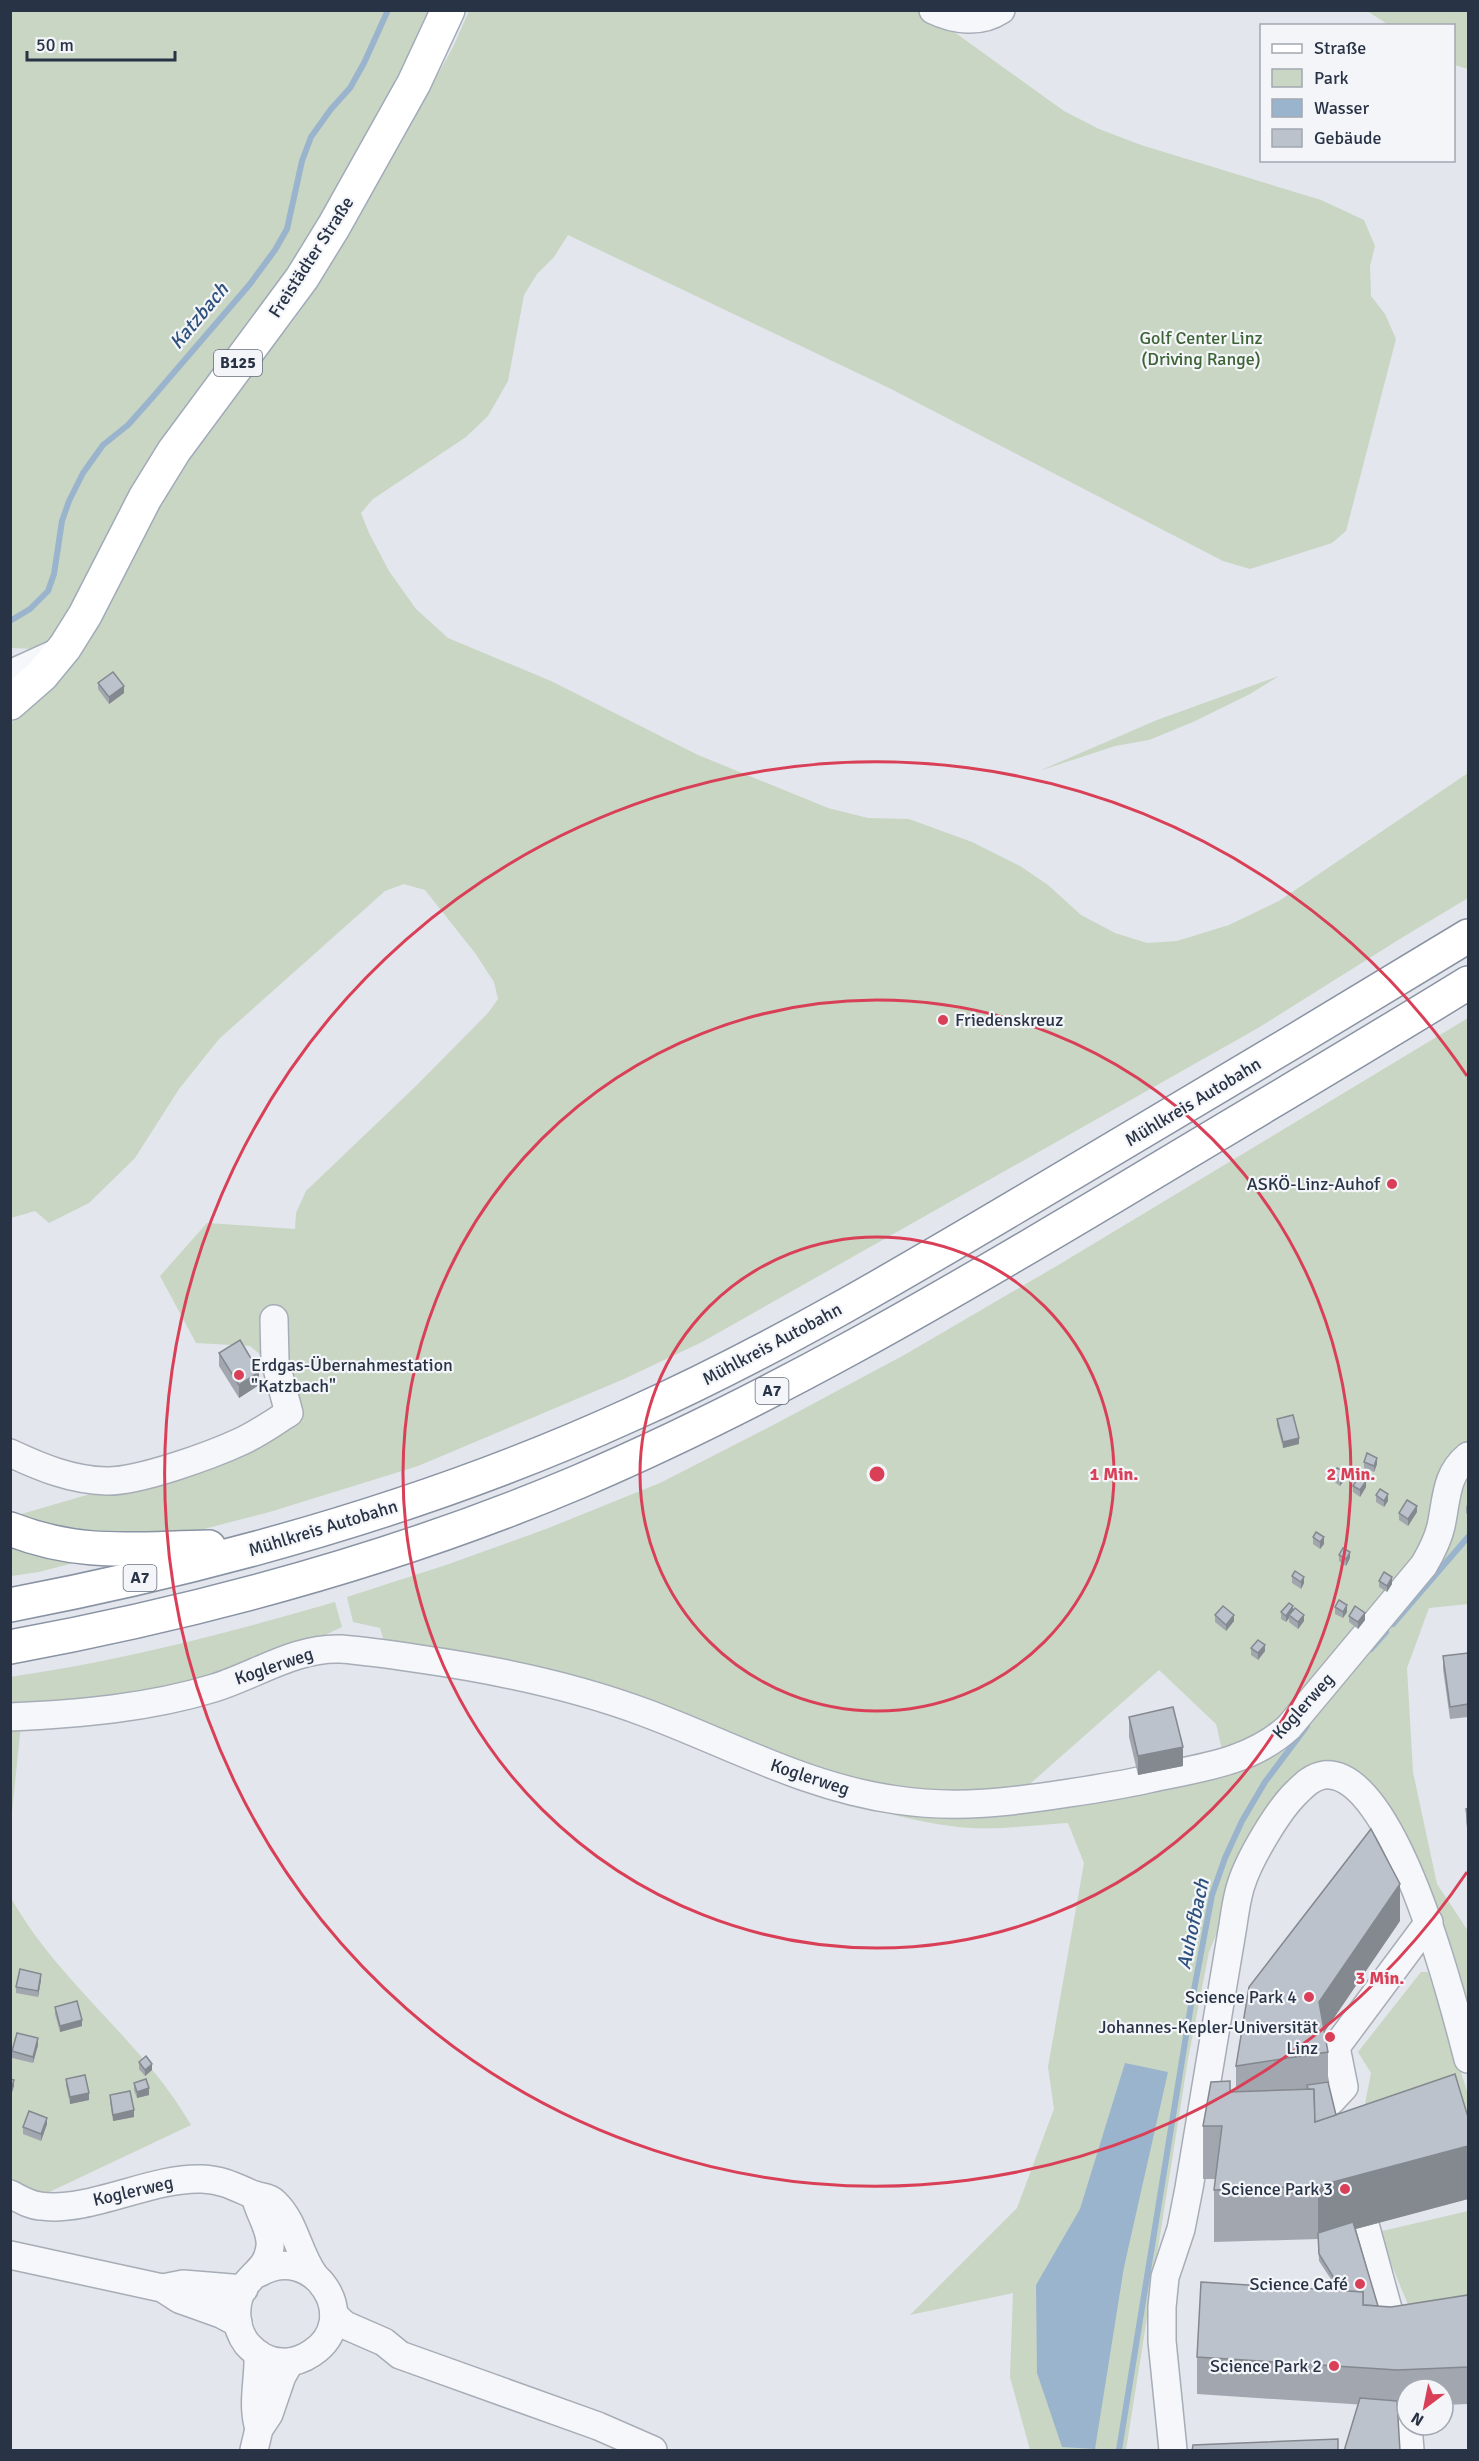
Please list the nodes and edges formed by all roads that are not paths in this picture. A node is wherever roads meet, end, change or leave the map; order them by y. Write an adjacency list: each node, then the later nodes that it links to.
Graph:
1 (448, 10): 4 (main road, Freistädter Straße / B125)
2 (1000, 10): 3 (street)
3 (942, 15)
4 (65, 647): 5 (street, Freistädter Straße); 6 (main road, Freistädter Straße / B125)
5 (10, 674)
6 (10, 703)
7 (1468, 936): 13 (main road, Mühlkreis Autobahn / A7)
8 (1468, 983): 15 (main road, A7)
9 (274, 1319): 10 (street)
10 (10, 1453)
11 (1468, 1456): 16 (street, Koglerweg)
12 (10, 1529): 13 (main road)
13 (268, 1546): 14 (main road, Mühlkreis Autobahn / A7)
14 (10, 1605)
15 (10, 1647)
16 (10, 1717)
17 (1429, 1922): 18 (street); 19 (street); 36 (street)
18 (1468, 2059)
19 (1331, 2101)
20 (10, 2194): 21 (street, Koglerweg)
21 (255, 2195): 24 (street, Koglerweg); 25 (street)
22 (1366, 2228): 29 (street)
23 (10, 2255): 26 (street)
24 (314, 2275): 25 (street); 27 (street)
25 (251, 2281): 26 (street); 28 (street)
26 (162, 2288): 28 (street)
27 (334, 2315): 30 (street); 32 (street)
28 (238, 2323): 31 (street)
29 (1396, 2338)
30 (323, 2344): 32 (street); 33 (street)
31 (258, 2354): 33 (street); 34 (street)
32 (399, 2355): 35 (street)
33 (290, 2362): 34 (street)
34 (256, 2440)
35 (653, 2451)
36 (1173, 2451)

